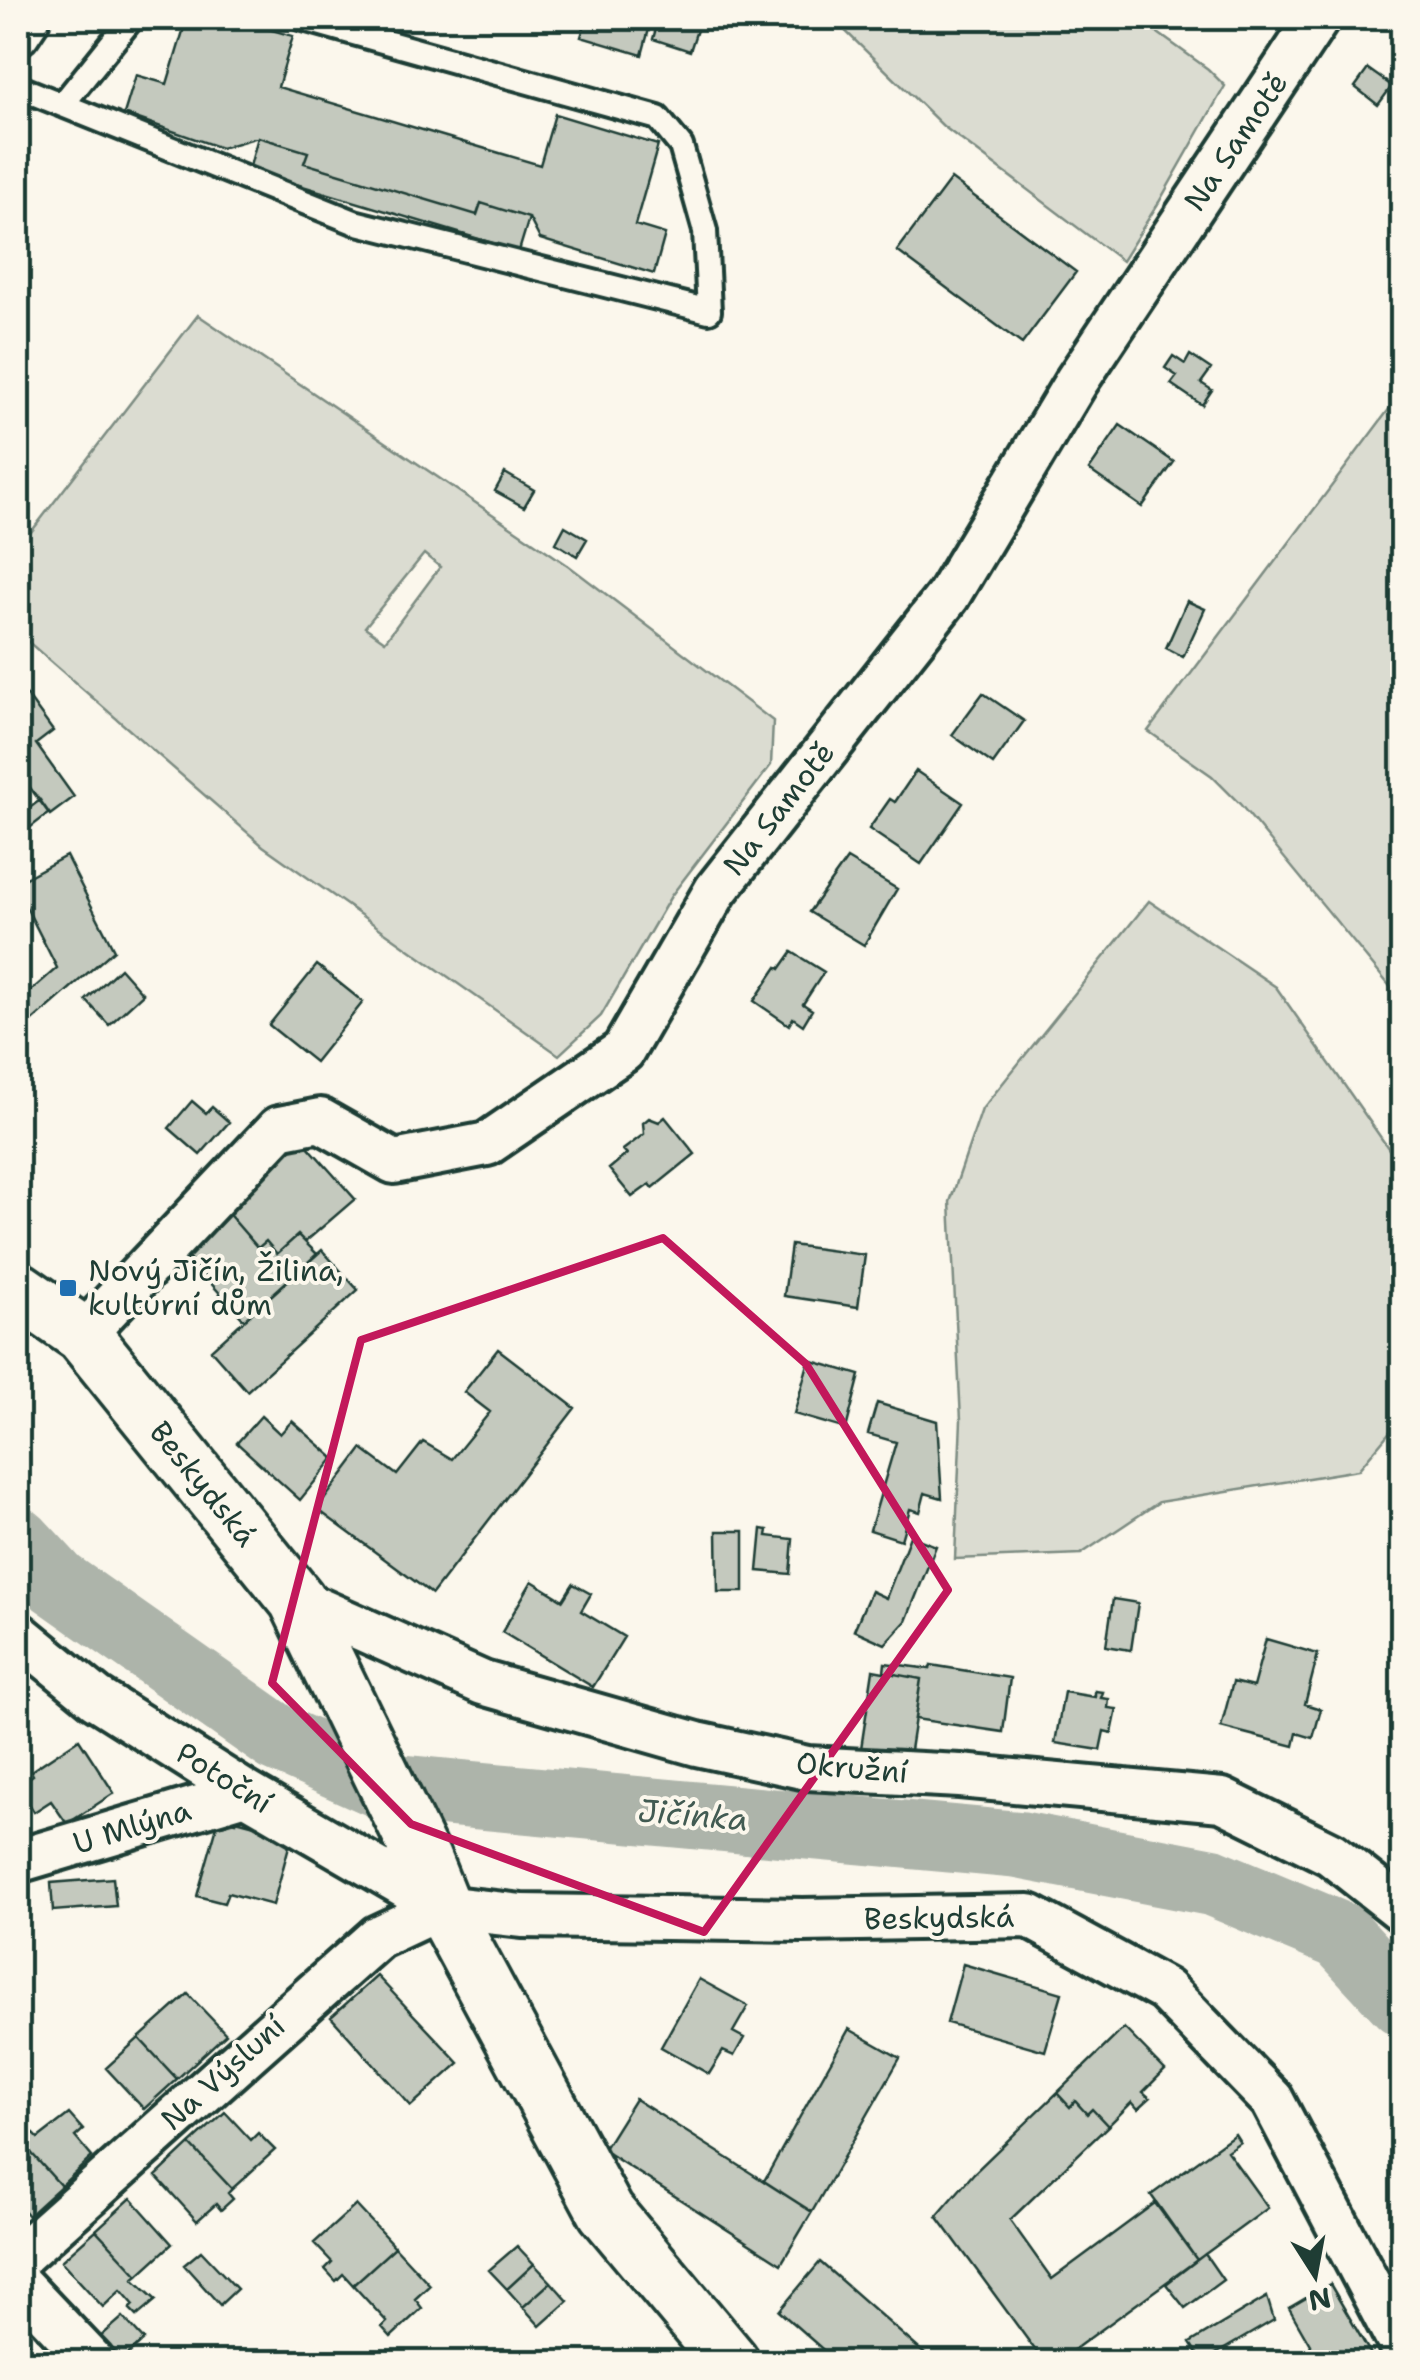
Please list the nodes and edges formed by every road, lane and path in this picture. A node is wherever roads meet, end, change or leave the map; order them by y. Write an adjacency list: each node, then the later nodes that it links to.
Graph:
1 (28, 18): 5 (street)
2 (132, 18): 7 (lane)
3 (300, 18): 7 (lane)
4 (1318, 18): 9 (street, Na Samotě)
5 (18, 33)
6 (18, 87): 7 (lane)
7 (62, 105)
8 (18, 1290): 9 (street, Beskydská)
9 (83, 1335): 10 (street, Beskydská)
10 (297, 1600): 14 (street, Beskydská); 15 (street, Okružní)
11 (18, 1634): 12 (street, Potoční)
12 (246, 1793): 13 (street, U Mlýna); 14 (street, Potoční)
13 (18, 1861)
14 (433, 1883): 16 (street, Na Výsluní); 18 (street, Beskydská); 20 (street)
15 (1402, 1910)
16 (18, 2258)
17 (18, 2283): 19 (street)
18 (1402, 2348)
19 (93, 2362)
20 (731, 2362)

